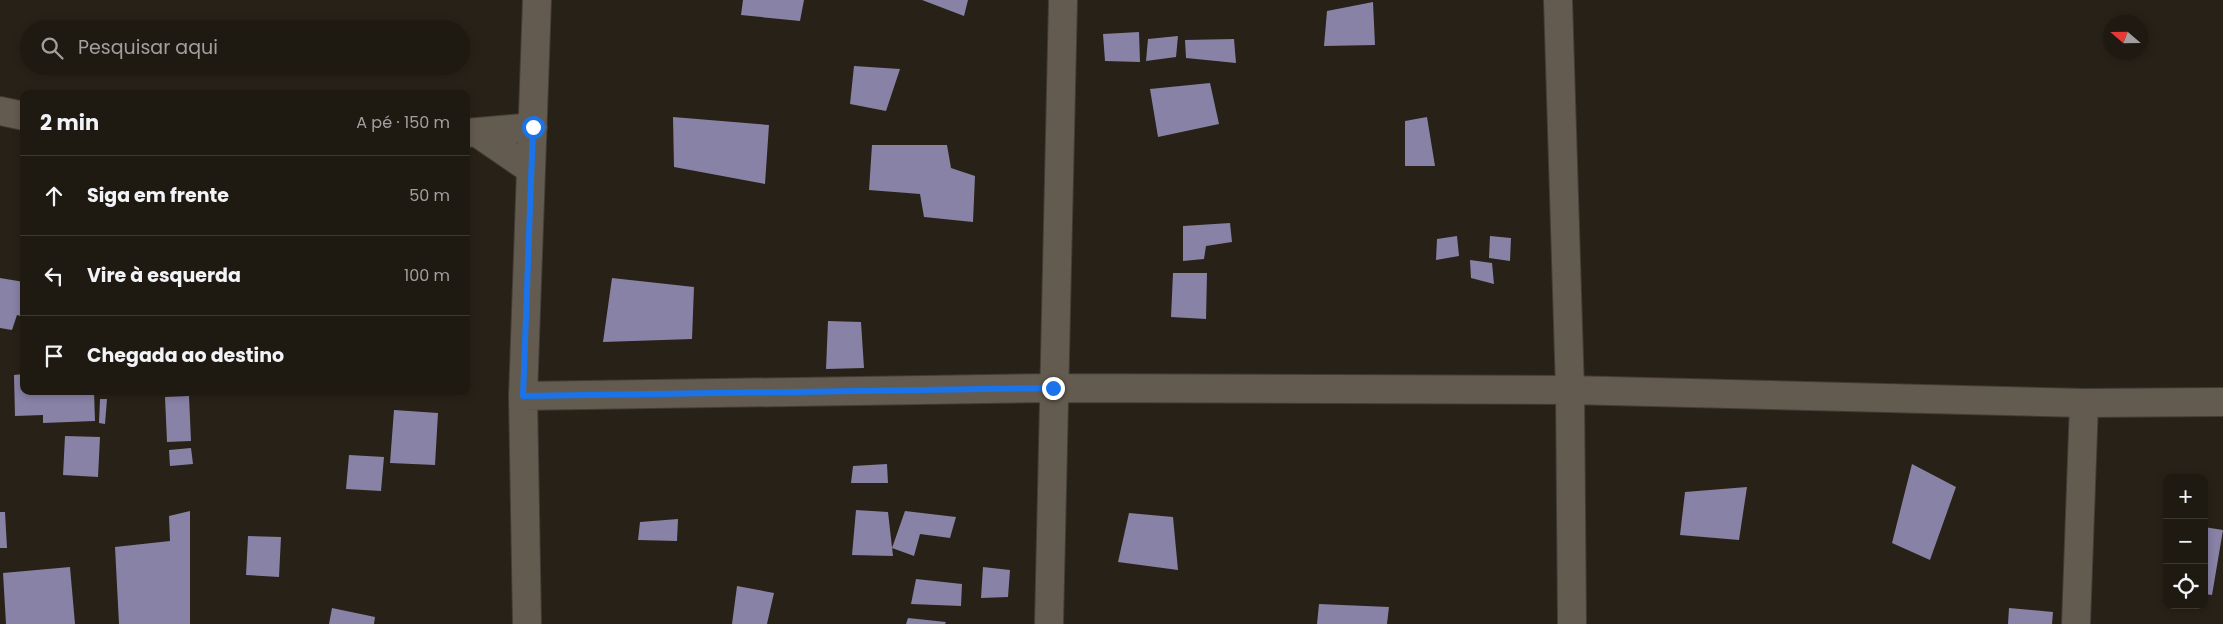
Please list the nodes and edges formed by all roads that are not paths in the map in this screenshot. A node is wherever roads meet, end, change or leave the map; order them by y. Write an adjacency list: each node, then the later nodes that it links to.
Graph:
1 (536, 0): 6 (street)
2 (1063, 0): 9 (street)
3 (1558, 0): 10 (street)
4 (0, 111): 5 (street)
5 (20, 115)
6 (533, 127): 7 (street); 8 (street)
7 (471, 133): 8 (street)
8 (530, 169): 11 (street)
9 (1053, 388): 10 (street); 11 (street); 15 (street)
10 (1570, 390): 13 (street); 16 (street)
11 (523, 396): 14 (street)
12 (2223, 402): 13 (street)
13 (2084, 403): 17 (street)
14 (527, 624)
15 (1049, 624)
16 (1572, 624)
17 (2076, 624)

